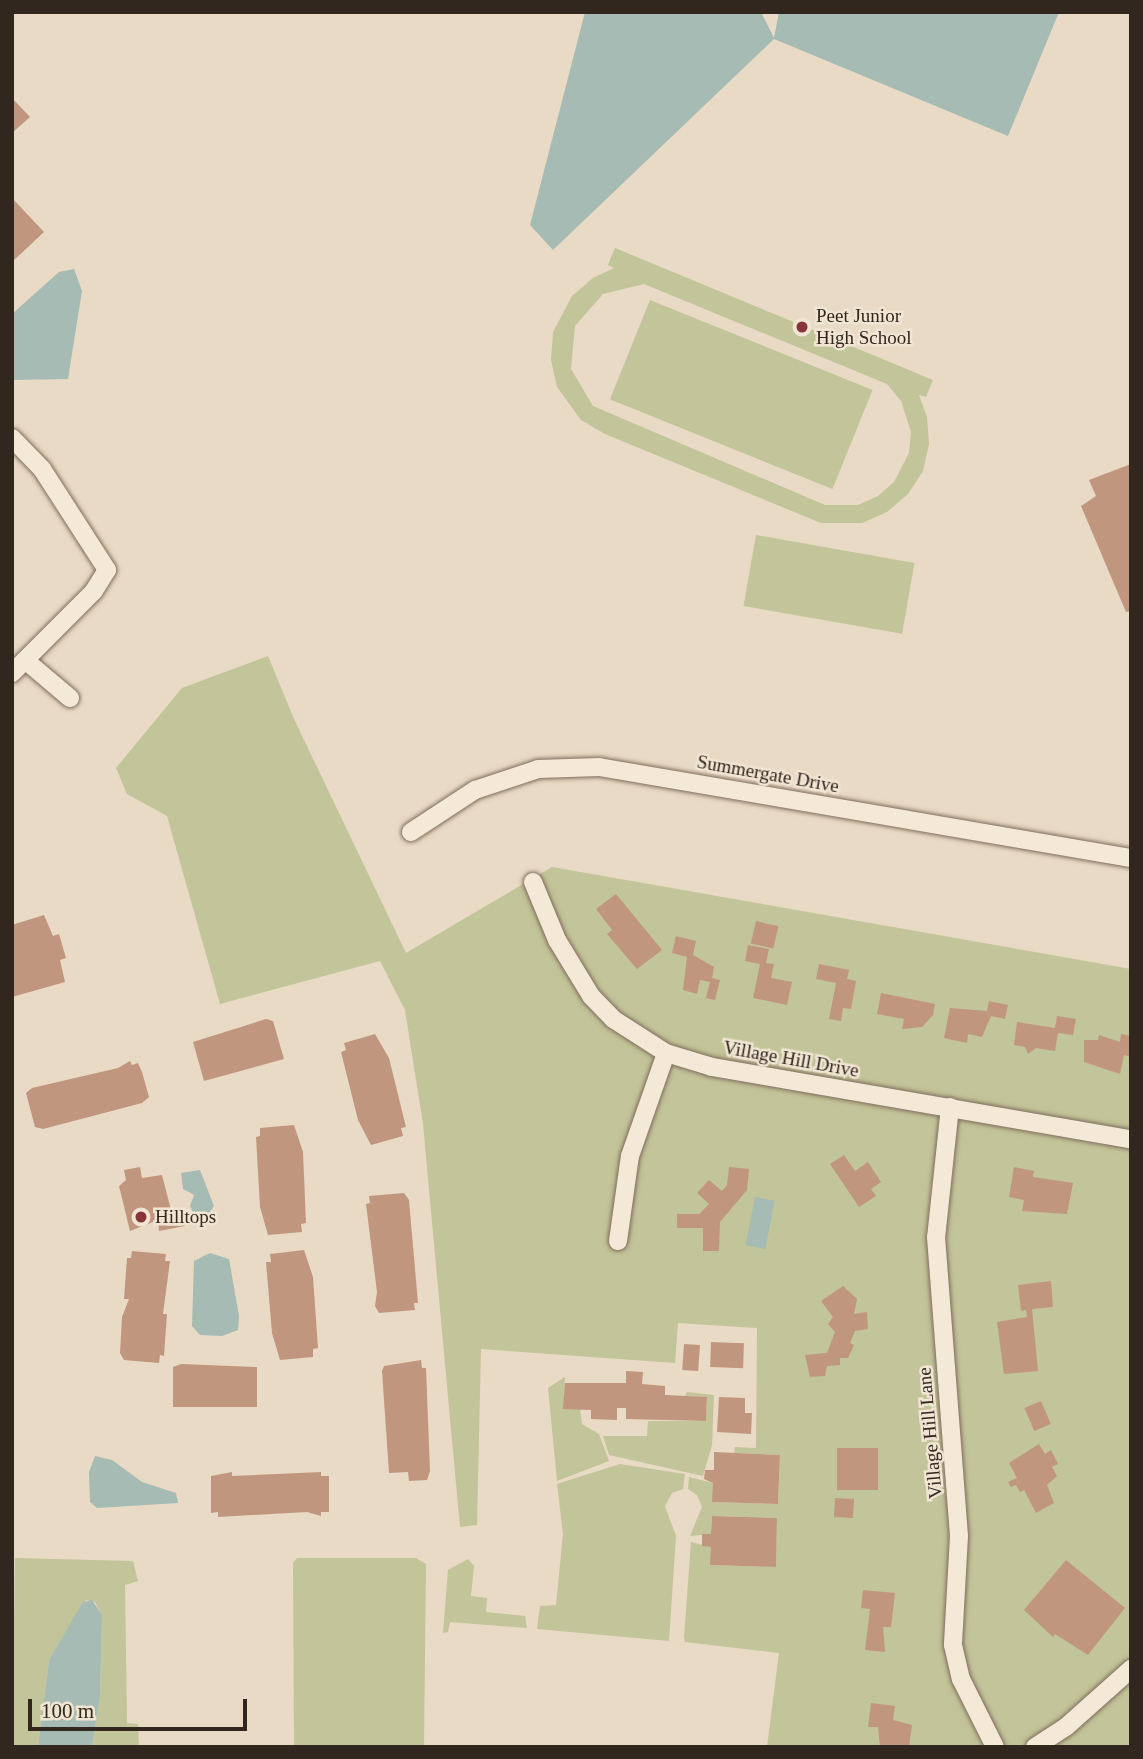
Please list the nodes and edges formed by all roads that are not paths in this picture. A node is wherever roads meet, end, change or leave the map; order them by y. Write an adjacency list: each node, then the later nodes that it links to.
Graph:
1 (12, 439): 2 (street)
2 (19, 666): 3 (street)
3 (70, 698)
4 (411, 832): 5 (street, Summergate Drive)
5 (1131, 858)
6 (533, 882): 7 (street, Village Hill Drive)
7 (666, 1053): 8 (street, Village Hill Drive); 10 (street)
8 (950, 1107): 9 (street, Village Hill Drive); 12 (street, Village Hill Lane)
9 (1131, 1139)
10 (618, 1241)
11 (1131, 1669): 13 (street)
12 (995, 1747)
13 (1035, 1747)

